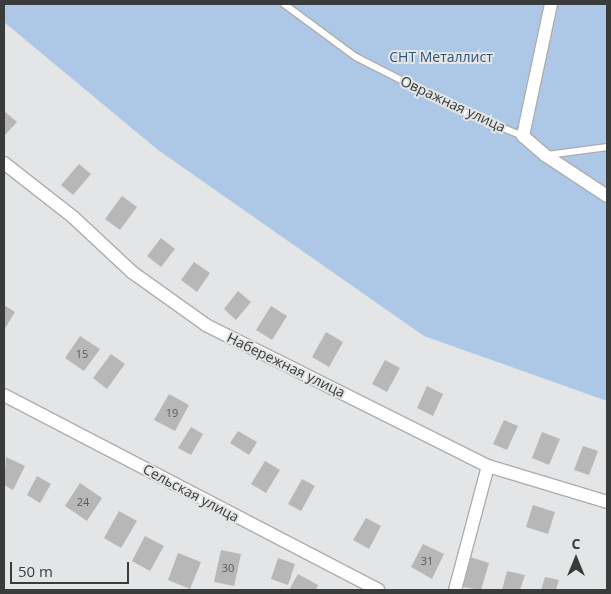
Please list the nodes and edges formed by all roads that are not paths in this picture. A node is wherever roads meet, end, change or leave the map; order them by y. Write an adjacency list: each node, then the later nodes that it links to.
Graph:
1 (284, 4): 3 (lane, Овражная улица)
2 (551, 4): 3 (street)
3 (523, 136): 5 (street)
4 (607, 147): 5 (lane)
5 (545, 155): 7 (street)
6 (4, 162): 9 (street, Набережная улица)
7 (607, 196)
8 (4, 395): 11 (street, Сельская улица)
9 (488, 466): 10 (street, Набережная улица); 12 (street)
10 (607, 502)
11 (378, 590)
12 (455, 590)

